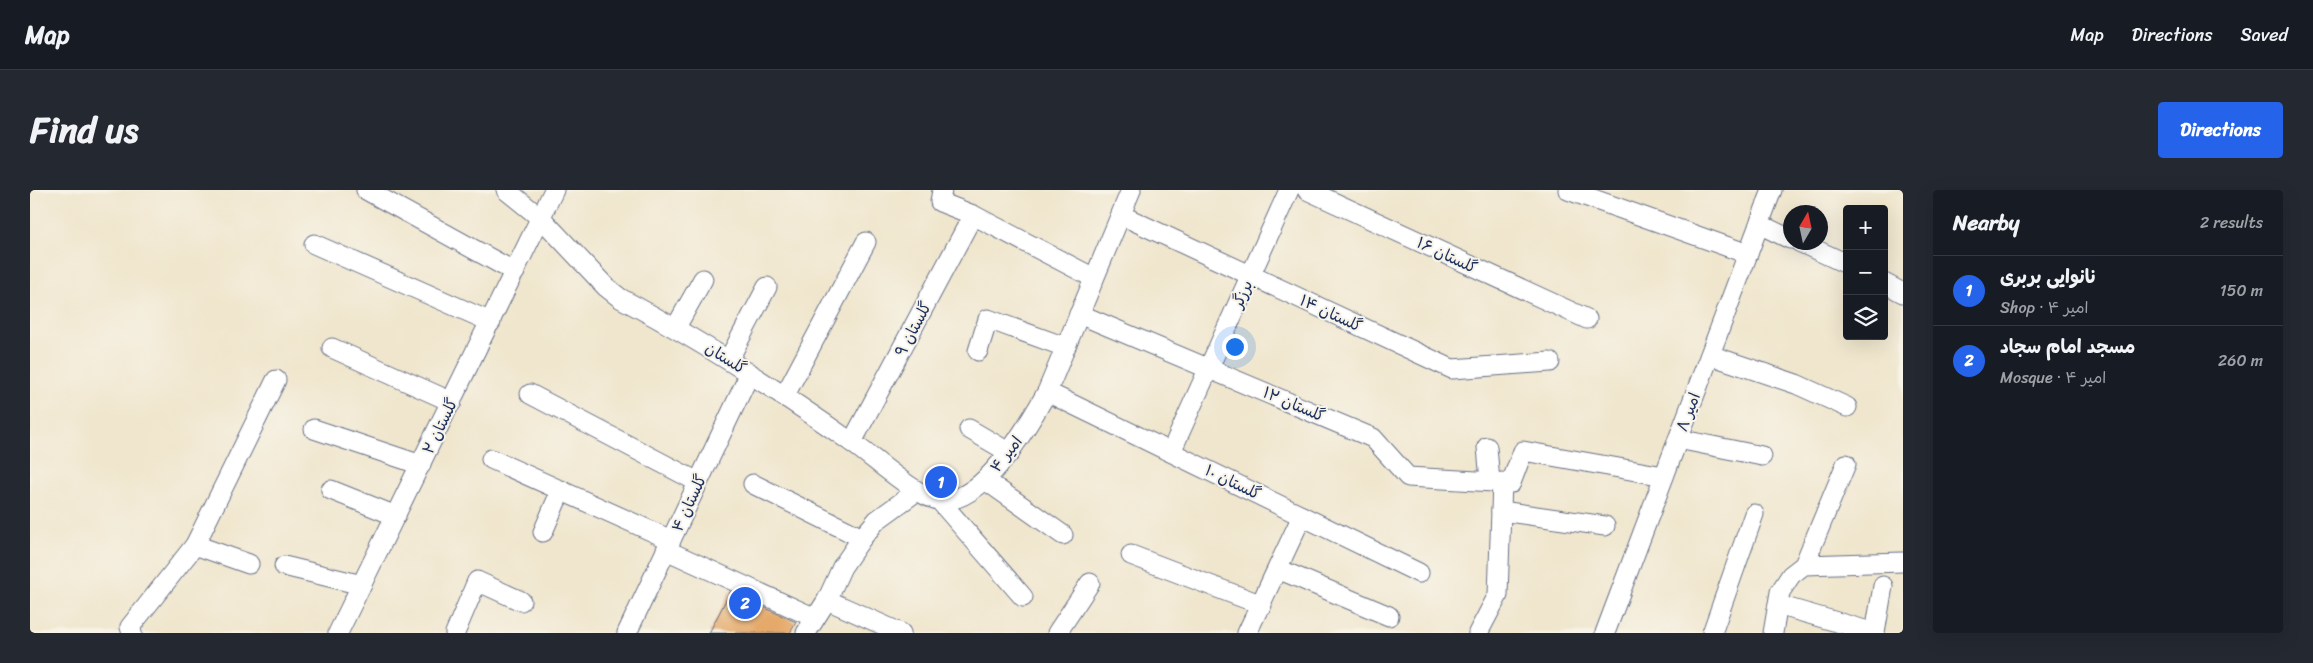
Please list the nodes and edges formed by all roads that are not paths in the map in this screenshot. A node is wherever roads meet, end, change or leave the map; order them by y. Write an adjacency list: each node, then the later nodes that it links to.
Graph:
1 (366, 190): 20 (street)
2 (506, 190): 12 (street, گلستان)
3 (554, 190): 12 (street, گلستان ۲)
4 (942, 190): 11 (street)
5 (1131, 190): 10 (street, امیر ۴)
6 (1289, 190): 21 (street, برزگر)
7 (1307, 190): 28 (street, گلستان ۱۶)
8 (1772, 190): 13 (street, امیر ۸)
9 (1575, 191): 18 (street)
10 (1121, 215): 21 (street, گلستان ۱۴); 22 (street, امیر ۴)
11 (973, 216): 22 (street); 48 (street, گلستان ۹)
12 (542, 219): 20 (street, گلستان ۲); 30 (street, گلستان)
13 (1759, 224): 14 (street); 18 (street, امیر ۸)
14 (1783, 236)
15 (866, 242): 42 (street)
16 (314, 244): 29 (street)
17 (1816, 250): 19 (street)
18 (1748, 254): 34 (street, امیر ۸)
19 (1843, 262)
20 (516, 272): 29 (street, گلستان ۲)
21 (1250, 276): 36 (street, گلستان ۱۴); 37 (street, برزگر)
22 (1094, 278): 27 (street, امیر ۴)
23 (703, 279): 30 (street)
24 (1888, 285): 26 (street)
25 (767, 287): 35 (street)
26 (1903, 293)
27 (1079, 314): 31 (street, امیر ۴); 37 (street, گلستان ۱۲)
28 (1587, 320)
29 (491, 322): 43 (street, گلستان ۲)
30 (676, 327): 35 (street, گلستان)
31 (1065, 347): 33 (street); 40 (street, امیر ۴)
32 (332, 348): 43 (street)
33 (978, 351)
34 (1710, 355): 44 (street); 47 (street, امیر ۸)
35 (729, 359): 38 (street, گلستان)
36 (1550, 362)
37 (1209, 368): 50 (street, برزگر); 59 (street, گلستان ۱۲)
38 (750, 373): 42 (street, گلستان); 58 (street, گلستان ۴)
39 (276, 380): 74 (street)
40 (1047, 392): 50 (street, گلستان ۱۰); 51 (street, امیر ۴)
41 (530, 394): 58 (street)
42 (784, 397): 48 (street, گلستان)
43 (452, 402): 55 (street, گلستان ۲)
44 (1847, 407)
45 (314, 429): 55 (street)
46 (969, 429): 51 (street)
47 (1678, 439): 52 (street); 56 (street, امیر ۸)
48 (852, 442): 63 (street, گلستان)
49 (1487, 447): 59 (street)
50 (1171, 452): 68 (street, گلستان ۱۰)
51 (1010, 453): 57 (street, امیر ۴)
52 (1762, 456)
53 (491, 459): 62 (street)
54 (1846, 464): 78 (street)
55 (421, 465): 67 (street, گلستان ۲)
56 (1664, 476): 59 (street); 100 (street, امیر ۸)
57 (985, 480): 64 (street, امیر ۴); 71 (street)
58 (698, 482): 73 (street, گلستان ۴)
59 (1496, 482): 65 (street)
60 (753, 484): 72 (street)
61 (331, 490): 67 (street)
62 (561, 490): 70 (street); 73 (street)
63 (917, 491): 64 (street); 72 (street)
64 (939, 500): 85 (street)
65 (1501, 511): 69 (street); 99 (street)
66 (1754, 514): 101 (street)
67 (396, 516): 83 (street, گلستان ۲)
68 (1302, 516): 80 (street); 81 (street, گلستان ۱۰)
69 (1605, 526)
70 (543, 532)
71 (1062, 535)
72 (862, 538): 86 (street)
73 (669, 545): 91 (street); 95 (street, گلستان ۴)
74 (195, 546): 77 (street); 92 (street)
75 (1131, 556): 88 (street)
76 (1903, 562): 78 (street)
77 (249, 564)
78 (1804, 565): 89 (street)
79 (284, 566): 83 (street)
80 (1278, 569): 88 (street); 90 (street)
81 (1419, 573)
82 (1090, 583): 97 (street)
83 (362, 585): 93 (street, گلستان ۲)
84 (1883, 586): 89 (street)
85 (1023, 597)
86 (827, 600): 91 (street); 96 (street)
87 (521, 601): 94 (street)
88 (1262, 605): 98 (street)
89 (1778, 605): 102 (street)
90 (1389, 616)
91 (810, 626)
92 (132, 633)
93 (338, 633)
94 (455, 633)
95 (627, 633)
96 (901, 633)
97 (1056, 633)
98 (1247, 633)
99 (1478, 633)
100 (1605, 633)
101 (1712, 633)
102 (1774, 633)

